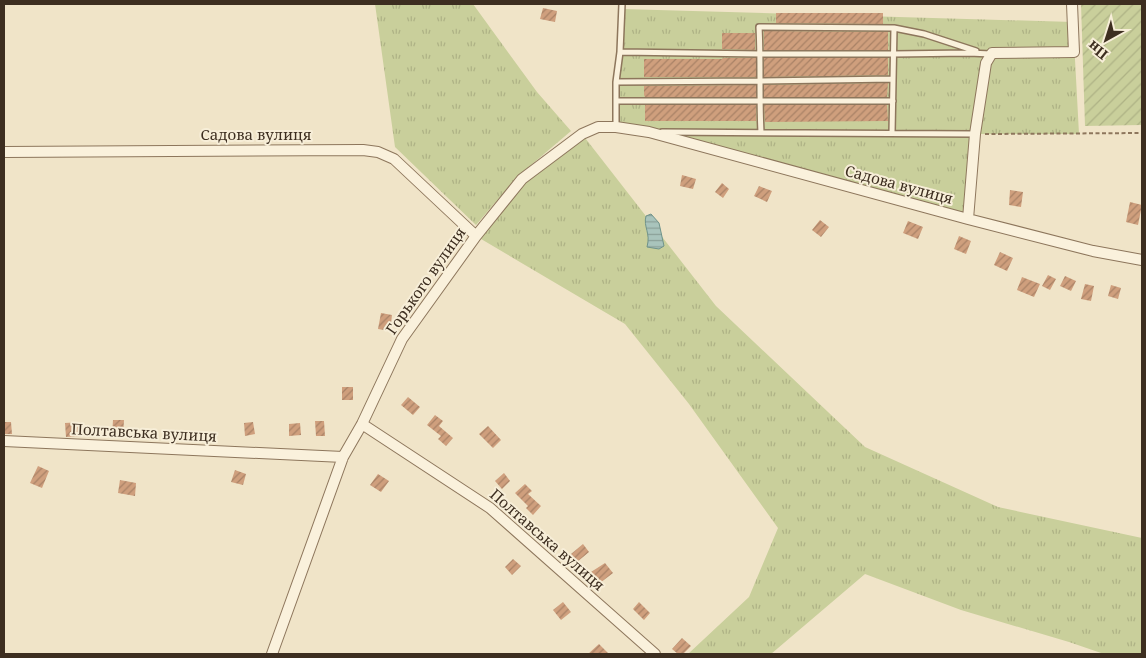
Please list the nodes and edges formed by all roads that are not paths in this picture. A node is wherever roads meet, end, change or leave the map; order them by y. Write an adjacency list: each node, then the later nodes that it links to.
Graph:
1 (622, 4): 4 (lane)
2 (1072, 4): 7 (street)
3 (894, 28): 5 (lane); 6 (lane); 7 (lane)
4 (620, 52): 5 (lane); 9 (lane)
5 (761, 54): 6 (lane); 10 (lane)
6 (893, 54): 7 (lane); 8 (lane)
7 (989, 54): 18 (street)
8 (893, 79): 10 (lane); 13 (lane)
9 (616, 82): 10 (lane); 11 (lane)
10 (760, 82): 12 (lane)
11 (616, 101): 12 (lane); 14 (lane)
12 (759, 101): 13 (lane); 16 (lane)
13 (893, 101): 17 (lane)
14 (616, 127): 15 (street, Горького вулиця); 21 (street, Горького вулиця)
15 (649, 132): 16 (lane); 20 (street, Садова вулиця)
16 (761, 132): 17 (lane)
17 (892, 133): 18 (lane)
18 (976, 134): 20 (street)
19 (4, 152): 21 (street, Садова вулиця)
20 (968, 219): 22 (street, Садова вулиця)
21 (476, 236): 23 (street, Горького вулиця)
22 (1142, 260)
23 (362, 424): 25 (street, Горького вулиця); 27 (street, Полтавська вулиця)
24 (4, 441): 25 (street, Полтавська вулиця)
25 (343, 457): 26 (street, Горького вулиця)
26 (272, 654)
27 (655, 654)

